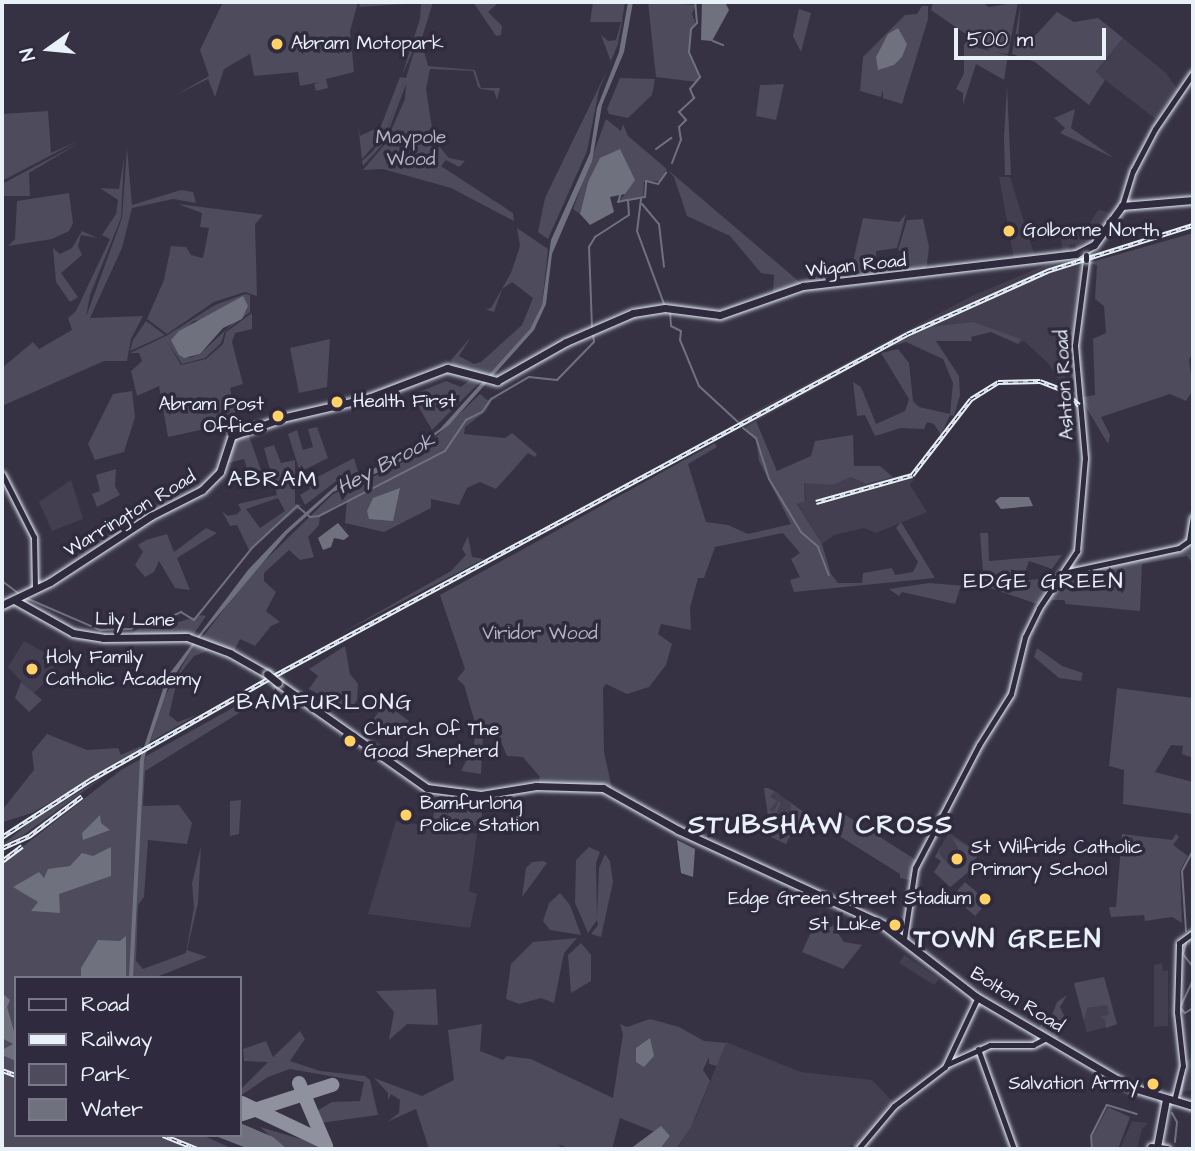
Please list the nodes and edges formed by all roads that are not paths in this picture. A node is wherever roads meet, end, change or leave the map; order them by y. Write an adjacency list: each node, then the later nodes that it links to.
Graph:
1 (1193, 73): 3 (main road)
2 (1193, 200): 3 (main road)
3 (1122, 206): 4 (main road)
4 (1086, 255): 5 (main road, Wigan Road); 8 (main road, Ashton Road)
5 (489, 380): 11 (main road, Warrington Road)
6 (2, 474): 11 (main road)
7 (1193, 517): 9 (main road)
8 (1069, 565): 9 (main road); 10 (main road, Ashton Road)
9 (1074, 571): 10 (main road)
10 (1063, 573): 16 (main road, Ashton Road)
11 (35, 589): 12 (main road, Warrington Road)
12 (21, 598): 13 (main road, Warrington Road); 14 (main road, Lily Lane, bridge)
13 (2, 605)
14 (427, 788): 16 (main road, Bolton Road)
15 (1193, 933): 23 (main road)
16 (906, 939): 17 (main road, Bolton Road)
17 (978, 997): 18 (main road, Bolton Road); 19 (main road)
18 (1046, 1038): 20 (main road); 23 (main road, Bolton Road)
19 (955, 1049): 21 (main road); 22 (main road)
20 (978, 1049): 21 (main road); 27 (main road)
21 (961, 1056): 22 (main road)
22 (945, 1067): 26 (main road)
23 (1170, 1100): 24 (main road, Bolton Road); 25 (main road)
24 (1193, 1106)
25 (1154, 1148): 28 (main road)
26 (858, 1149)
27 (1014, 1149)
28 (1167, 1149)

